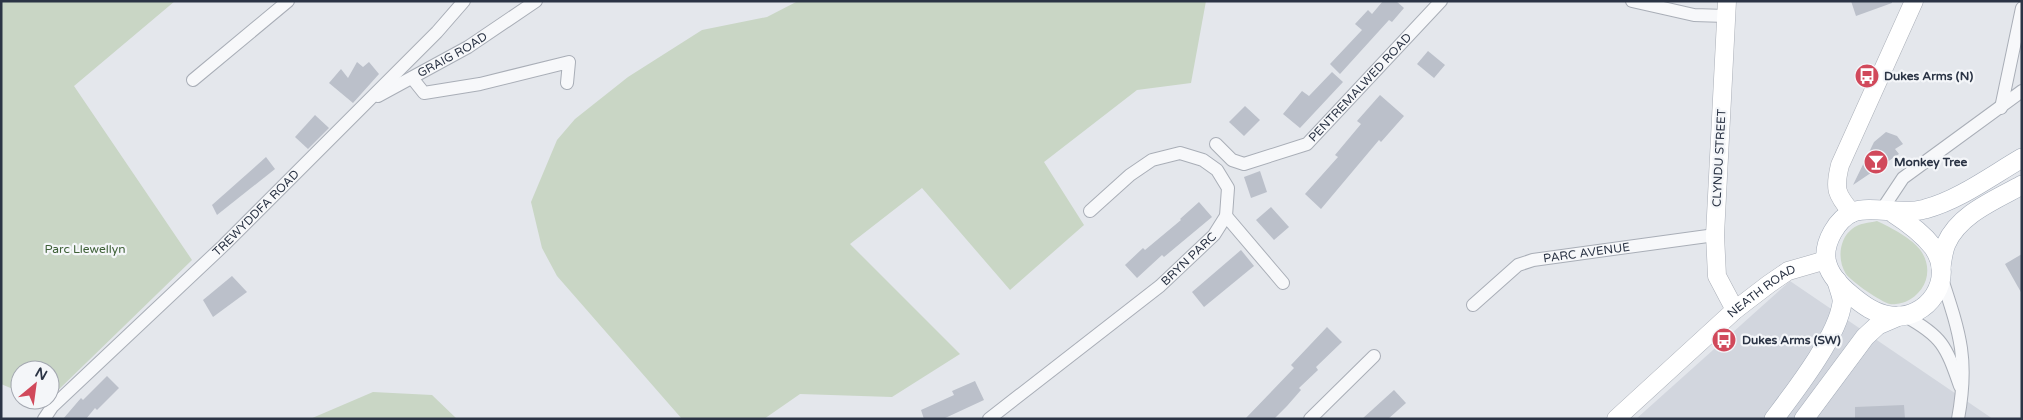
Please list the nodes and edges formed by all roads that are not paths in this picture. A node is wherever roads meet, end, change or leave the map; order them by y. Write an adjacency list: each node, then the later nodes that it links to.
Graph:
1 (288, 1): 10 (street)
2 (464, 1): 13 (street, TREWYDDFA ROAD)
3 (536, 1): 9 (street, GRAIG ROAD)
4 (1441, 1): 15 (street, PENTREMALWED ROAD)
5 (1632, 1): 8 (street)
6 (1914, 1): 20 (main road)
7 (2022, 8): 14 (street)
8 (1726, 9): 22 (main road, CLYNDU STREET)
9 (412, 78): 11 (street); 13 (street, GRAIG ROAD)
10 (193, 80)
11 (567, 82)
12 (2022, 91): 14 (street)
13 (364, 104): 32 (street, TREWYDDFA ROAD)
14 (2001, 108): 19 (street)
15 (1216, 144)
16 (2022, 158): 19 (main road)
17 (2022, 184): 24 (main road)
18 (1090, 211): 21 (street, BRYN PARC)
19 (1887, 212): 20 (main road); 24 (main road)
20 (1852, 213): 23 (main road)
21 (1226, 216): 26 (street); 33 (street, BRYN PARC)
22 (1715, 235): 27 (street, PARC AVENUE); 28 (main road, CLYNDU STREET)
23 (1826, 260): 25 (main road); 28 (main road, NEATH ROAD)
24 (1942, 273): 29 (main road); 31 (street)
25 (1836, 281): 29 (main road); 36 (main road)
26 (1283, 283)
27 (1473, 304)
28 (1735, 310): 35 (main road, NEATH ROAD)
29 (1902, 316): 31 (street); 37 (main road)
30 (1374, 356): 34 (street)
31 (1962, 393): 38 (street)
32 (44, 419)
33 (988, 419)
34 (1310, 419)
35 (1616, 419)
36 (1774, 419)
37 (1804, 419)
38 (1958, 419)

